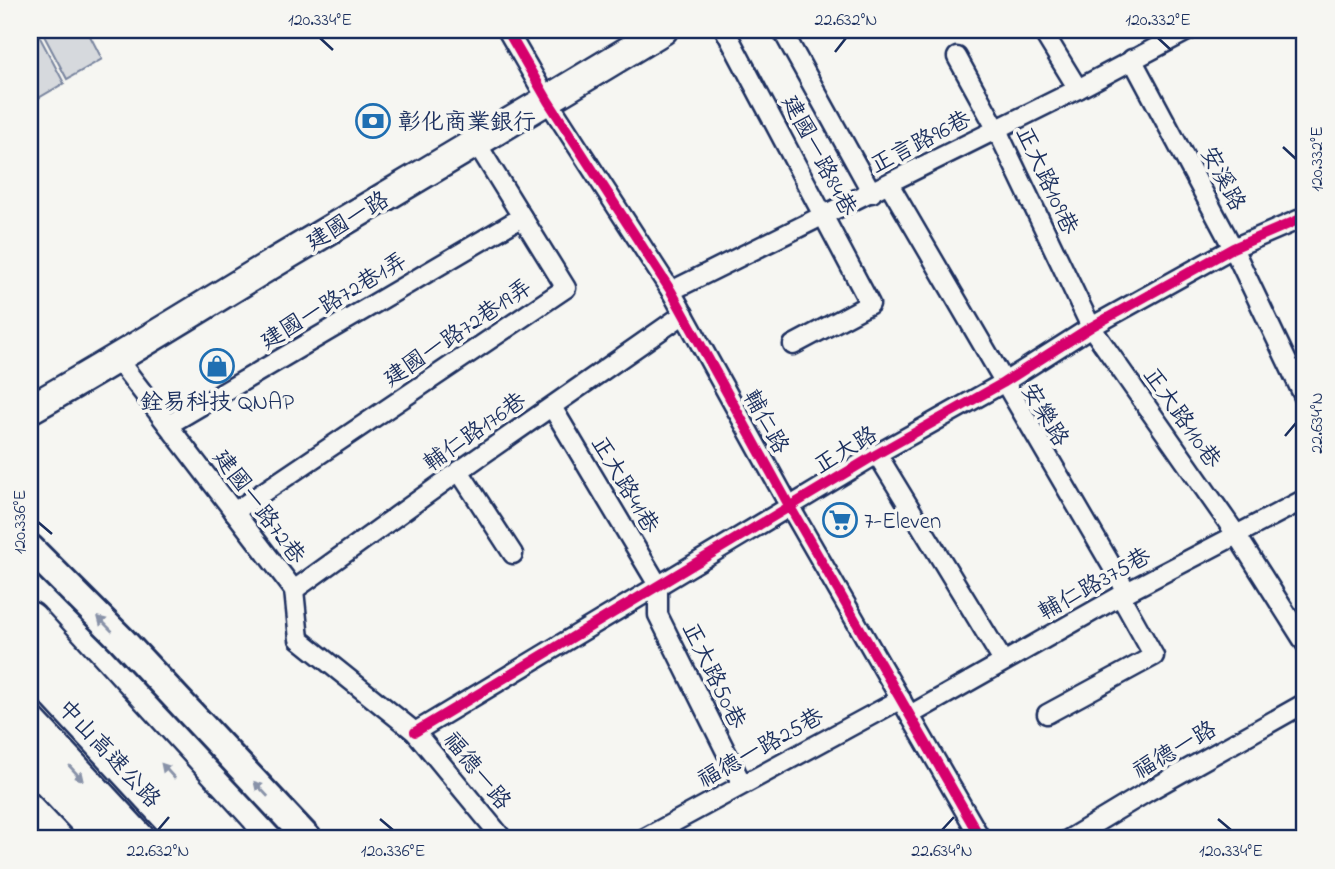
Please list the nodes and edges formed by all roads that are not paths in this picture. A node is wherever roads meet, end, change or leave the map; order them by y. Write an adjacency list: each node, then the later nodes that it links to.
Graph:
1 (507, 30): 10 (street, 輔仁路)
2 (663, 30): 10 (main road, 建國一路)
3 (725, 30): 15 (street, 建國一路84巷)
4 (782, 30): 14 (street)
5 (1042, 30): 9 (street)
6 (1189, 30): 8 (street, 正言路96巷)
7 (957, 57): 11 (street, 正大路109巷)
8 (1132, 59): 9 (street, 正言路96巷); 18 (street, 安溪路)
9 (1078, 89): 11 (street, 正言路96巷)
10 (548, 101): 12 (main road, 建國一路); 19 (street, 輔仁路)
11 (997, 130): 13 (street, 正言路96巷); 21 (street, 正大路109巷)
12 (477, 144): 16 (street, 建國一路72巷19弄); 23 (main road, 建國一路)
13 (889, 184): 14 (street, 正言路96巷); 25 (street, 安樂路)
14 (872, 193): 15 (street, 正言路96巷)
15 (824, 216): 19 (street, 正言路96巷); 22 (street, 建國一路84巷)
16 (522, 217): 29 (street, 建國一路72巷1弄); 34 (street, 建國一路72巷19弄)
17 (1305, 217): 18 (street, 正大路)
18 (1233, 248): 21 (street, 正大路); 24 (street, 安溪路)
19 (671, 292): 20 (street, 輔仁路)
20 (684, 314): 27 (street, 輔仁路176巷); 33 (street, 輔仁路)
21 (1091, 327): 25 (street, 正大路); 35 (street, 正大路110巷)
22 (793, 345)
23 (118, 360): 28 (main road, 建國一路); 29 (street, 建國一路72巷)
24 (1300, 373): 26 (street, 安溪路)
25 (1003, 383): 30 (street, 正大路); 40 (street, 安樂路)
26 (1305, 398)
27 (552, 407): 31 (street, 輔仁路176巷); 38 (street, 正大路41巷)
28 (30, 409)
29 (168, 425): 34 (street, 建國一路72巷)
30 (877, 454): 33 (street, 正大路); 43 (street)
31 (459, 471): 37 (street); 39 (street, 輔仁路176巷)
32 (1305, 499): 35 (street, 輔仁路375巷)
33 (790, 507): 38 (street, 正大路); 45 (street, 輔仁路)
34 (234, 512): 39 (street, 建國一路72巷)
35 (1236, 534): 40 (street, 輔仁路375巷); 42 (street, 正大路110巷)
36 (30, 548): 57 (street, one-way to 36)
37 (513, 554)
38 (658, 585): 50 (street, 正大路); 52 (street, 正大路50巷)
39 (294, 590): 50 (street, 建國一路72巷)
40 (1124, 594): 43 (street, 輔仁路375巷); 47 (street, 安樂路)
41 (30, 619): 56 (highway, one-way to 41)
42 (1305, 642)
43 (1003, 661): 48 (street, 輔仁路375巷)
44 (30, 666): 55 (highway, 中山高速公路)
45 (901, 699): 48 (street, 輔仁路); 52 (street, 福德一路25巷)
46 (1305, 703): 61 (street, 福德一路)
47 (1046, 714)
48 (910, 715): 60 (street, 輔仁路)
49 (30, 723): 54 (highway, 中山高速公路, one-way to 54)
50 (415, 732): 58 (street, 福德一路)
51 (30, 761): 53 (highway)
52 (742, 784): 59 (street, 福德一路25巷)
53 (104, 839)
54 (138, 839)
55 (190, 839)
56 (231, 839)
57 (307, 839)
58 (503, 839)
59 (643, 839)
60 (981, 839)
61 (1069, 839)

